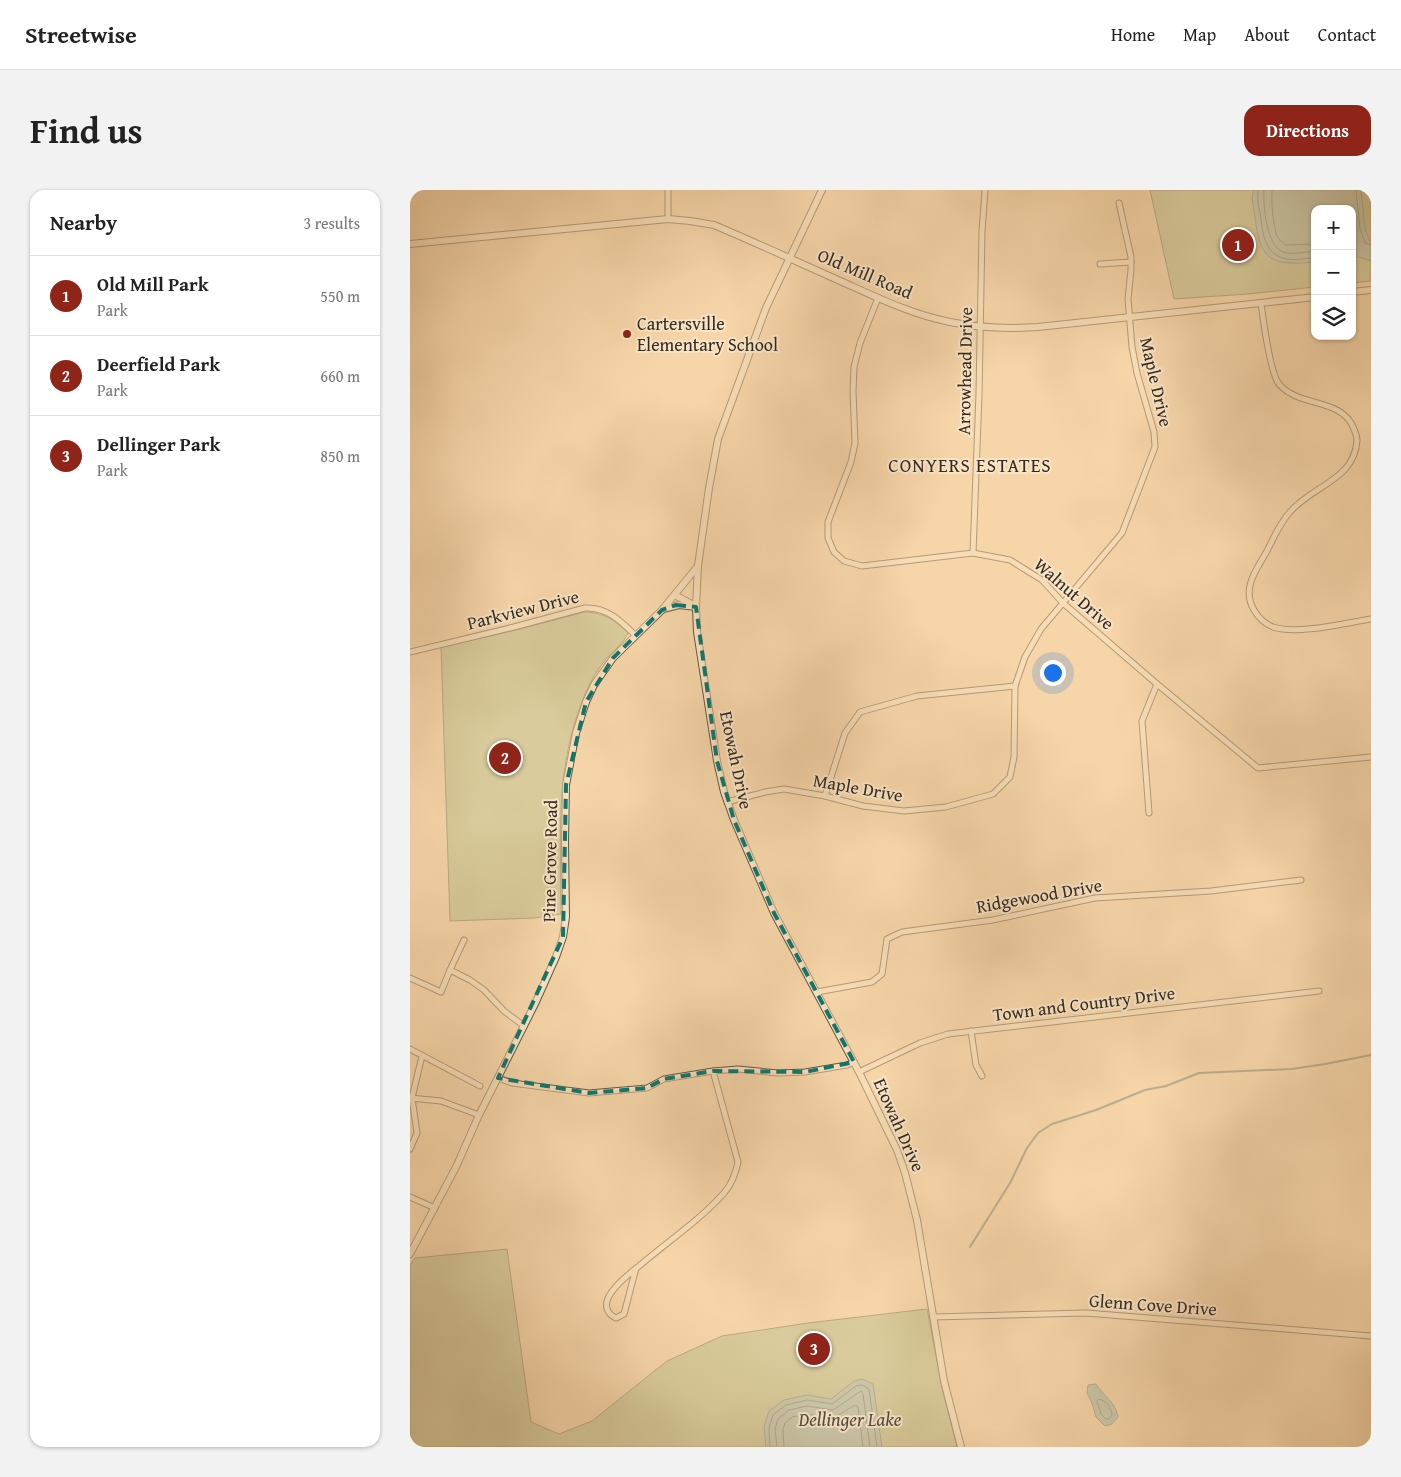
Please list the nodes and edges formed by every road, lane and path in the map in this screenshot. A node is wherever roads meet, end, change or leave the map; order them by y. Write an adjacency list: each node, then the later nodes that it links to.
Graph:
1 (822, 190): 7 (street, Etowah Drive)
2 (985, 190): 16 (street, Arrowhead Drive)
3 (669, 191): 5 (street)
4 (1119, 203): 8 (street, Maple Drive)
5 (668, 219): 6 (street, Old Mill Road); 7 (street, Old Mill Road)
6 (410, 244)
7 (789, 258): 13 (street, Old Mill Road); 18 (street, Etowah Drive)
8 (1131, 262): 9 (street); 15 (street, Maple Drive)
9 (1100, 264)
10 (1371, 290): 11 (street)
11 (1356, 292)
12 (1311, 297): 14 (street, Old Mill Road)
13 (878, 298): 16 (street, Old Mill Road); 17 (street, Walnut Drive)
14 (1260, 303): 15 (street, Old Mill Road); 23 (street)
15 (1129, 316): 16 (street, Old Mill Road); 20 (street, Maple Drive)
16 (980, 327): 17 (street, Arrowhead Drive)
17 (973, 553): 20 (street, Walnut Drive)
18 (698, 566): 19 (street, Pine Grove Road); 21 (street, Etowah Drive)
19 (675, 595): 21 (street); 22 (street, Pine Grove Road)
20 (1064, 603): 26 (street, Walnut Drive); 27 (street, Maple Drive)
21 (696, 607): 22 (street); 30 (street, Etowah Drive)
22 (662, 610): 24 (street, Pine Grove Road)
23 (1371, 620)
24 (636, 635): 25 (street, Parkview Drive); 38 (street, Pine Grove Road)
25 (410, 652)
26 (1157, 684): 28 (street, Walnut Drive); 31 (street)
27 (1015, 686): 29 (street); 29 (street, Maple Drive)
28 (1371, 757)
29 (825, 796): 30 (street, Maple Drive)
30 (727, 802): 37 (street, Etowah Drive)
31 (1149, 813)
32 (1301, 880): 37 (street, Ridgewood Drive)
33 (464, 940): 34 (street)
34 (450, 970): 35 (street); 38 (street)
35 (410, 978)
36 (1319, 991): 39 (street, Town and Country Drive)
37 (817, 992): 42 (street, Etowah Drive)
38 (524, 1026): 46 (street, Pine Grove Road)
39 (971, 1031): 44 (street, Town and Country Drive); 45 (street)
40 (410, 1049): 41 (street)
41 (422, 1056): 47 (street); 48 (street)
42 (854, 1062): 43 (street); 44 (street, Etowah Drive)
43 (713, 1071): 46 (street); 54 (street)
44 (860, 1072): 55 (street, Etowah Drive)
45 (982, 1076)
46 (498, 1078): 49 (street, Pine Grove Road)
47 (480, 1086)
48 (411, 1098): 49 (street); 50 (street)
49 (479, 1116): 52 (street, Pine Grove Road)
50 (410, 1149)
51 (410, 1197): 52 (street)
52 (435, 1208): 53 (street, Pine Grove Road)
53 (410, 1254)
54 (636, 1268): 54 (street)
55 (933, 1317): 56 (street, Glenn Cove Drive); 57 (street, Etowah Drive)
56 (1371, 1336)
57 (961, 1447)

